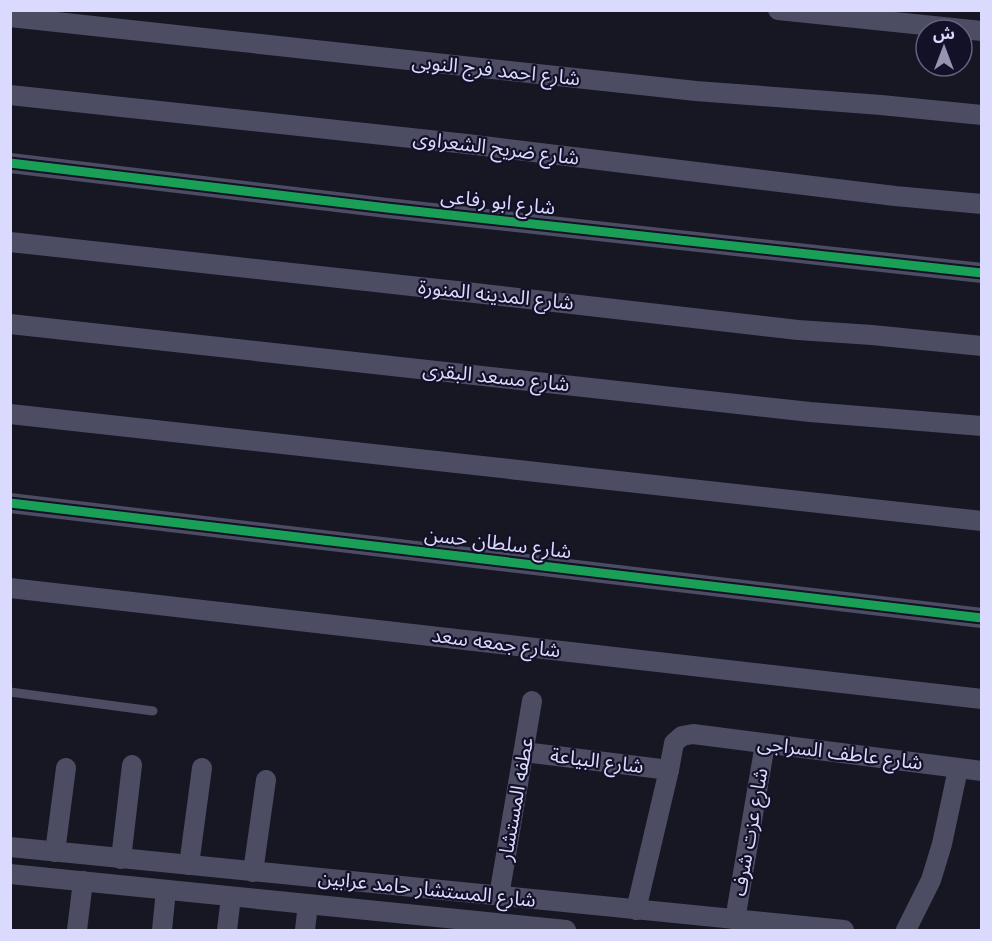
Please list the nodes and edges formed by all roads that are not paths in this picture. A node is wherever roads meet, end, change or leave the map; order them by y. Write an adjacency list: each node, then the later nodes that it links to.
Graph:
1 (778, 10): 3 (street)
2 (10, 17): 5 (street, شارع احمد فرج النوبى)
3 (981, 31)
4 (10, 95): 7 (street, شارع ضريح الشعراوى)
5 (981, 115)
6 (10, 163): 9 (street, شارع ابو رفاعى)
7 (981, 204)
8 (10, 242): 11 (street, شارع المدينه المنورة)
9 (981, 273)
10 (10, 324): 13 (street, شارع مسعد البقرى)
11 (981, 346)
12 (10, 414): 15 (street)
13 (981, 426)
14 (10, 503): 17 (street, شارع سلطان حسن)
15 (981, 521)
16 (10, 588): 19 (street, شارع جمعه سعد)
17 (981, 618)
18 (10, 692): 21 (lane)
19 (981, 699)
20 (532, 701): 23 (street, عطفه المستشار)
21 (153, 711)
22 (765, 744): 27 (street, شارع عاطف السراجى); 28 (street, شارع عاطف السراجى); 43 (street, شارع عزت شرف)
23 (524, 752): 28 (street, شارع البياعة); 39 (street, عطفه المستشار)
24 (132, 765): 33 (street)
25 (66, 768): 32 (street)
26 (202, 768): 34 (street)
27 (958, 769): 29 (street, شارع عاطف السراجى); 53 (street)
28 (669, 770): 42 (street)
29 (981, 771)
30 (266, 780): 35 (street)
31 (10, 848): 32 (street, شارع المستشار حامد عرابين)
32 (55, 852): 33 (street, شارع المستشار حامد عرابين)
33 (122, 859): 34 (street, شارع المستشار حامد عرابين)
34 (189, 865): 35 (street, شارع المستشار حامد عرابين)
35 (253, 872): 39 (street, شارع المستشار حامد عرابين)
36 (10, 874): 37 (street, شارع المستشار حامد عرابين)
37 (83, 881): 38 (street, شارع المستشار حامد عرابين); 47 (street)
38 (166, 890): 40 (street, شارع المستشار حامد عرابين); 48 (street)
39 (500, 896): 42 (street, شارع المستشار حامد عرابين)
40 (231, 897): 41 (street, شارع المستشار حامد عرابين); 49 (street)
41 (308, 904): 44 (street, شارع المستشار حامد عرابين); 50 (street)
42 (636, 910): 43 (street, شارع المستشار حامد عرابين)
43 (735, 920): 52 (street, شارع المستشار حامد عرابين)
44 (393, 922): 45 (street, شارع المستشار حامد عرابين)
45 (460, 925): 46 (street, شارع المستشار حامد عرابين)
46 (518, 928): 51 (street, شارع المستشار حامد عرابين)
47 (77, 930)
48 (162, 930)
49 (228, 930)
50 (305, 930)
51 (566, 930)
52 (844, 930)
53 (906, 930)

